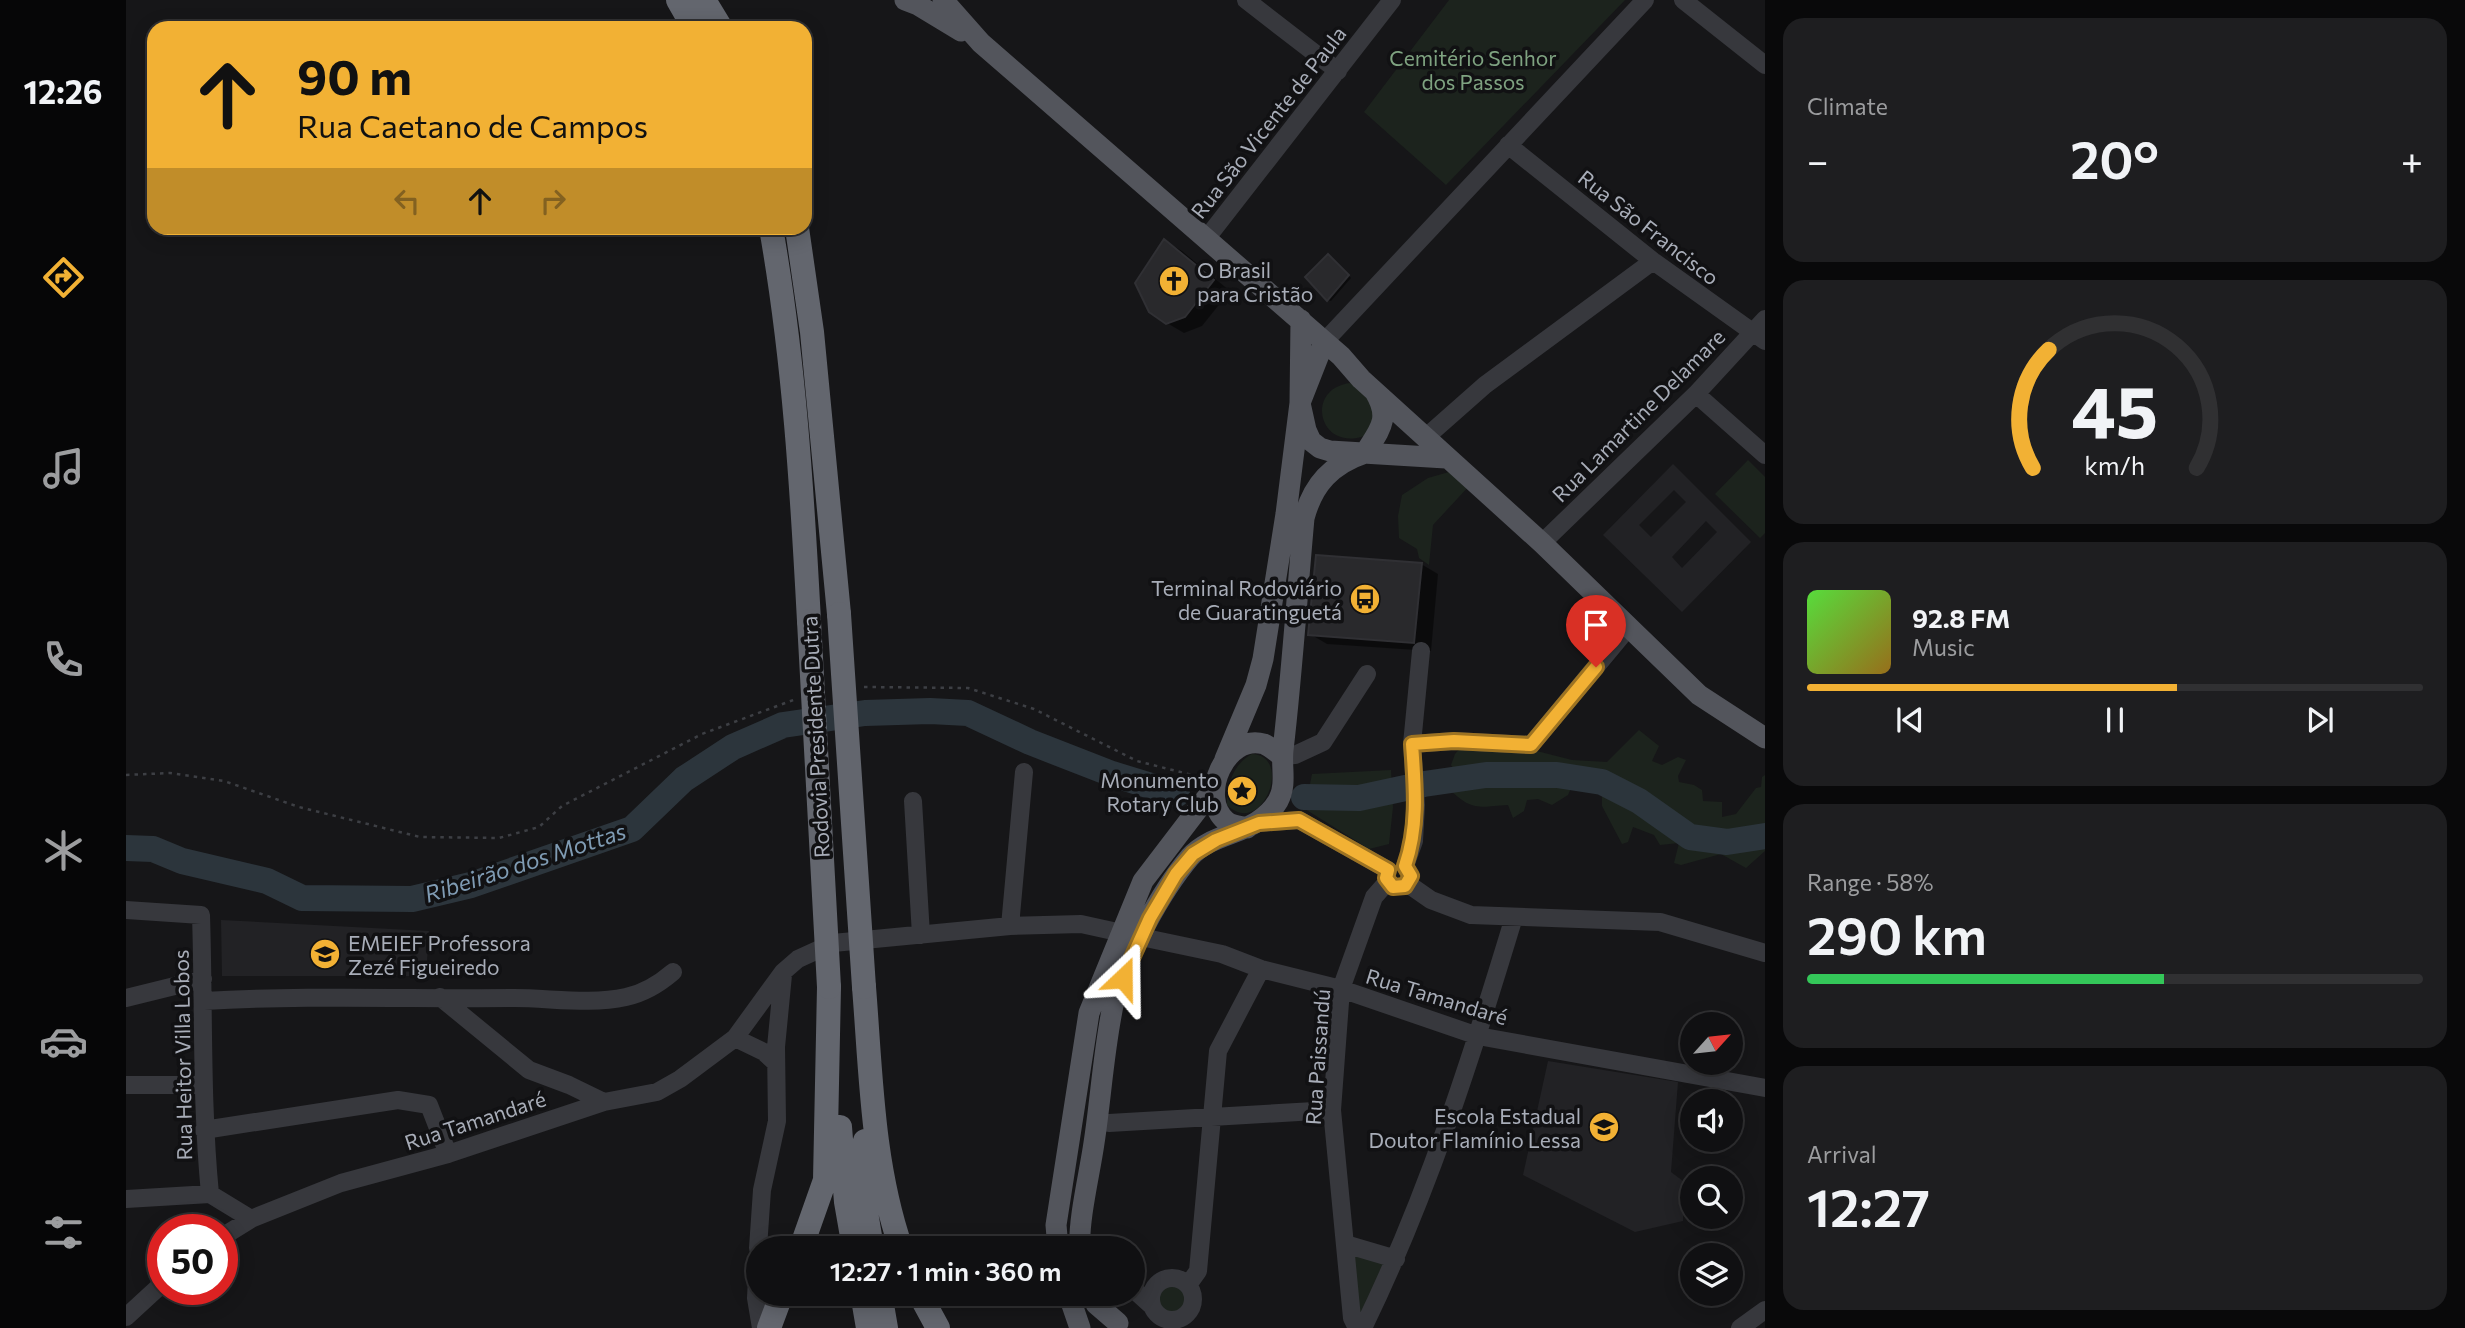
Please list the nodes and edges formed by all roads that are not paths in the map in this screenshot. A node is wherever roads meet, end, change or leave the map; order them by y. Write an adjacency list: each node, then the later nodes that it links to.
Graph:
1 (678, 0): 9 (highway)
2 (704, 0): 10 (highway)
3 (905, 0): 11 (main road)
4 (943, 0): 11 (main road)
5 (1246, 0): 13 (street)
6 (1392, 0): 13 (street, Rua São Vicente de Paula)
7 (1645, 0): 14 (street)
8 (1682, 0): 12 (street)
9 (690, 21)
10 (717, 21)
11 (981, 43): 17 (main road)
12 (1765, 65)
13 (1338, 71): 17 (street, Rua São Vicente de Paula)
14 (1508, 145): 18 (street, Rua São Francisco); 22 (street)
15 (772, 235): 53 (highway, Rodovia Presidente Dutra, bridge)
16 (798, 235): 54 (highway, Rodovia Presidente Dutra, bridge)
17 (1206, 239): 20 (main road)
18 (1653, 261): 21 (street, Rua São Francisco); 26 (street)
19 (1765, 319): 21 (street, Rua Lamartine Delamare)
20 (1301, 320): 22 (main road); 25 (main road)
21 (1758, 336): 24 (street, Rua Lamartine Delamare)
22 (1324, 342): 23 (main road); 25 (main road)
23 (1368, 386): 25 (main road); 26 (main road); 27 (main road)
24 (1696, 394): 28 (street); 30 (street, Rua Lamartine Delamare)
25 (1300, 403): 27 (main road); 37 (main road)
26 (1425, 438): 29 (main road)
27 (1365, 453): 29 (main road); 36 (main road)
28 (1765, 455)
29 (1446, 458): 30 (main road)
30 (1542, 543): 31 (main road)
31 (1628, 628): 34 (main road); 35 (street)
32 (1421, 651): 35 (street, Rua Paissandú)
33 (1367, 674): 36 (street)
34 (1765, 738)
35 (1412, 744): 42 (street, Rua Paissandú)
36 (1282, 757): 37 (main road); 41 (main road)
37 (1225, 759): 39 (main road)
38 (1024, 772): 45 (street)
39 (1216, 784): 41 (main road); 47 (main road)
40 (913, 802): 46 (street)
41 (1253, 826): 42 (street); 47 (main road)
42 (1397, 875): 44 (street); 55 (street, Rua Paissandú)
43 (126, 909): 52 (street, Rua Heitor Villa Lobos)
44 (1514, 917): 48 (street); 59 (street)
45 (1010, 926): 46 (street, Rua Tamandaré); 47 (street, Rua Tamandaré)
46 (921, 935): 51 (street, Rua Tamandaré)
47 (1131, 935): 49 (street, Rua Tamandaré); 80 (main road); 81 (main road)
48 (1765, 953)
49 (1261, 969): 55 (street, Rua Tamandaré); 67 (street)
50 (673, 972): 56 (street)
51 (783, 972): 60 (street, Rua Tamandaré); 61 (street)
52 (203, 979): 57 (street); 58 (street, Rua Heitor Villa Lobos)
53 (829, 987): 76 (highway); 77 (highway, Rodovia Presidente Dutra)
54 (864, 987): 78 (highway, Rodovia Presidente Dutra); 79 (highway)
55 (1341, 989): 59 (street, Rua Tamandaré); 66 (street, Rua Paissandú)
56 (440, 997): 58 (street); 65 (street)
57 (126, 998)
58 (204, 1001): 63 (street, Rua Heitor Villa Lobos)
59 (1478, 1036): 64 (street, Rua Tamandaré); 83 (street)
60 (735, 1038): 61 (street); 65 (street, Rua Tamandaré)
61 (776, 1063): 75 (street)
62 (126, 1085): 63 (street)
63 (203, 1085): 69 (street, Rua Heitor Villa Lobos)
64 (1765, 1088)
65 (604, 1102): 70 (street, Rua Tamandaré)
66 (1332, 1110): 67 (street); 82 (street, Rua Paissandú)
67 (1212, 1117): 68 (street); 84 (street)
68 (1109, 1123)
69 (204, 1130): 70 (street); 71 (street, Rua Heitor Villa Lobos)
70 (448, 1154): 73 (street, Rua Tamandaré)
71 (210, 1194): 72 (street); 73 (street)
72 (126, 1199)
73 (251, 1219): 74 (street, Rua Tamandaré)
74 (238, 1227)
75 (759, 1236)
76 (805, 1236)
77 (852, 1236)
78 (870, 1236)
79 (897, 1236)
80 (1057, 1236)
81 (1084, 1236)
82 (1345, 1244): 83 (street); 104 (street, Rua Paissandú)
83 (1396, 1259): 105 (street)
84 (1188, 1285): 94 (street); 94 (street)
85 (147, 1298): 96 (street)
86 (1145, 1300): 94 (street)
87 (757, 1306): 98 (street)
88 (777, 1306): 99 (highway)
89 (864, 1306): 100 (highway)
90 (882, 1306): 101 (highway)
91 (926, 1306): 102 (highway)
92 (1072, 1306): 103 (main road)
93 (1098, 1306): 97 (main road)
94 (1152, 1306)
95 (1765, 1310): 106 (street)
96 (126, 1317)
97 (1118, 1326)
98 (761, 1328)
99 (769, 1328)
100 (868, 1328)
101 (886, 1328)
102 (938, 1328)
103 (1080, 1328)
104 (1357, 1328)
105 (1363, 1328)
106 (1740, 1328)

